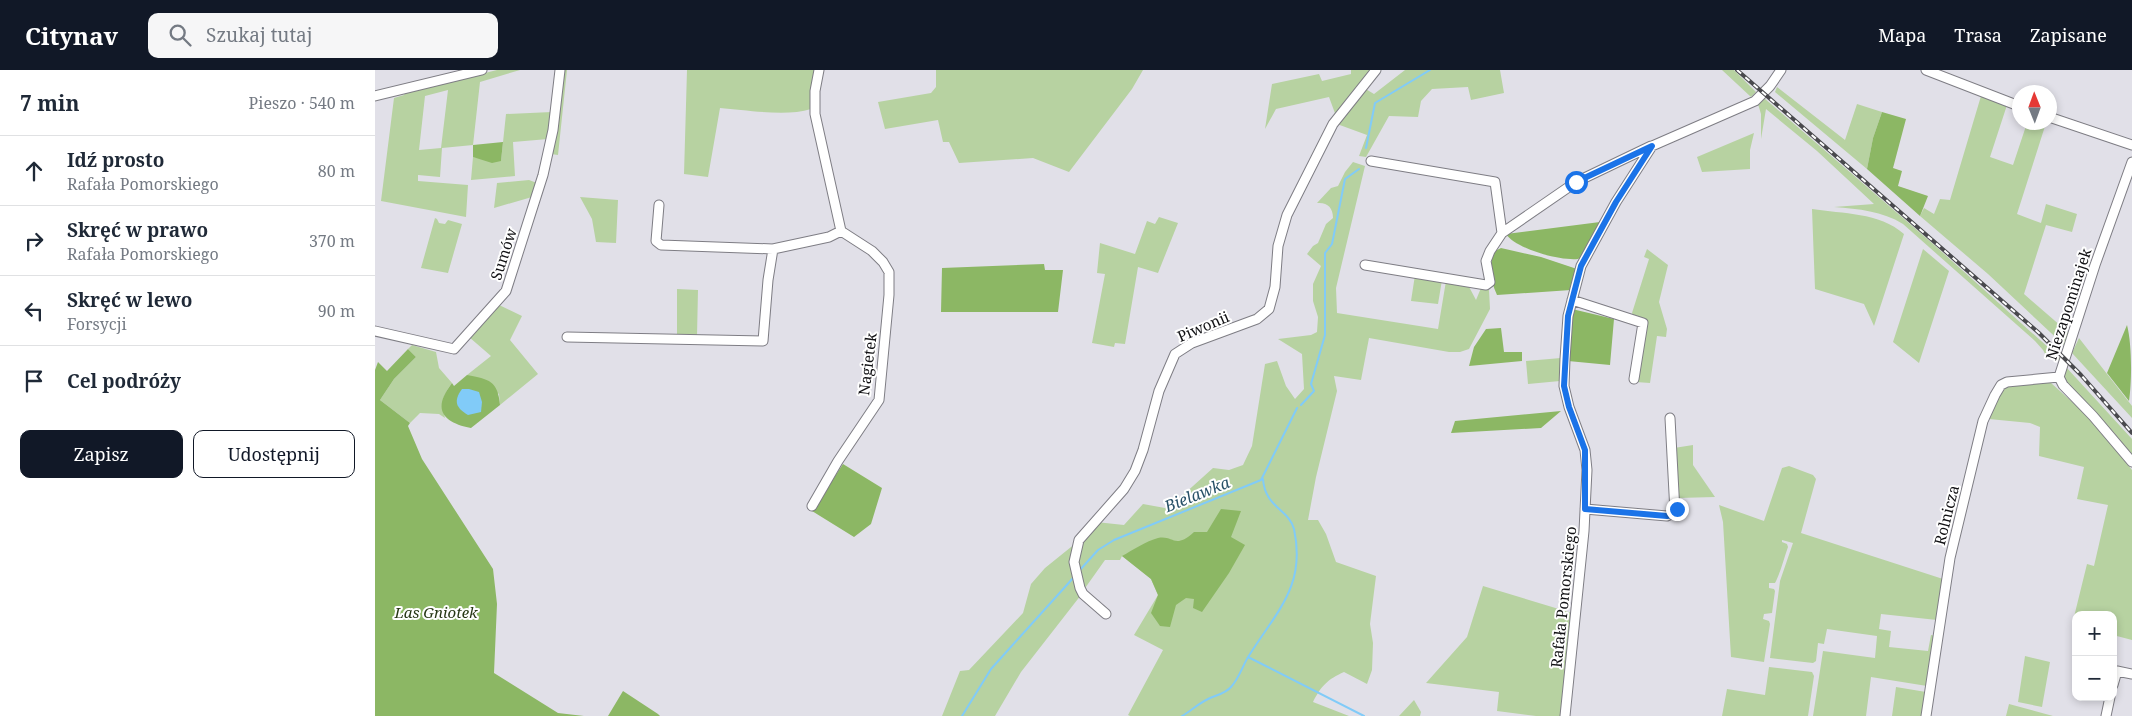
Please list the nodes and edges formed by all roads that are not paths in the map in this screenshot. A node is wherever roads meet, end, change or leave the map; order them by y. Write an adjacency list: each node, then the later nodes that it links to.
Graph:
1 (482, 70): 7 (street)
2 (560, 70): 20 (street, Sumów)
3 (819, 70): 15 (street)
4 (1375, 70): 28 (street, Piwonii)
5 (1781, 70): 11 (street)
6 (1926, 70): 8 (street)
7 (375, 96)
8 (2012, 103)
9 (2057, 120): 10 (street)
10 (2132, 145)
11 (1652, 146): 16 (street); 19 (street, Rafała Pomorskiego)
12 (1371, 161): 16 (street)
13 (2132, 162): 22 (street, Niezapominajek)
14 (659, 205): 17 (street)
15 (841, 231): 17 (street); 26 (street, Nagietek)
16 (1502, 233): 18 (street)
17 (773, 249): 21 (street)
18 (1365, 265)
19 (1572, 300): 23 (street); 27 (street, Rafała Pomorskiego)
20 (375, 332)
21 (567, 337)
22 (2059, 376): 25 (street, Niezapominajek); 33 (street, Rolnicza)
23 (1634, 378)
24 (1670, 418): 27 (street)
25 (2132, 462)
26 (812, 506)
27 (1585, 509): 32 (street, Rafała Pomorskiego)
28 (1106, 614)
29 (2117, 671): 30 (street)
30 (2132, 674)
31 (2109, 701): 34 (street)
32 (1565, 716)
33 (1925, 716)
34 (2106, 716)

